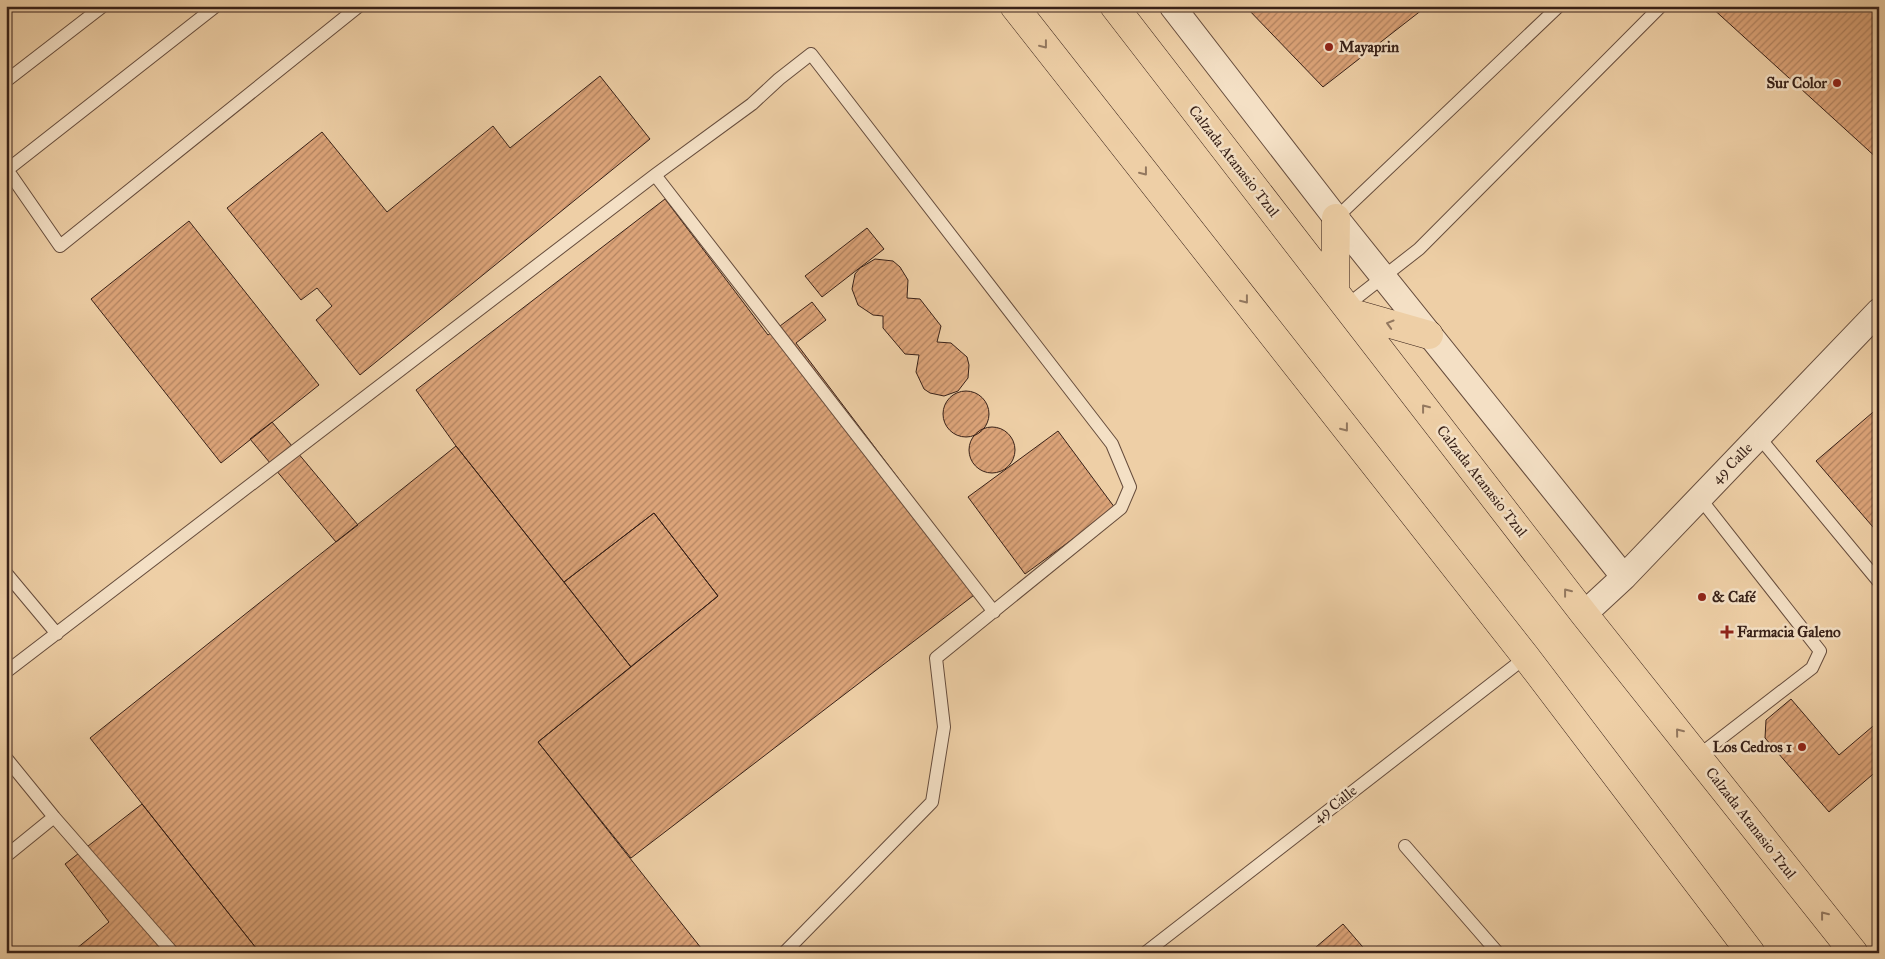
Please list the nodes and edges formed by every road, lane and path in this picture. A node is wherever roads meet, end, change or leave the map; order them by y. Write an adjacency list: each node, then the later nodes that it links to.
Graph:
1 (103, 6): 9 (lane)
2 (216, 6): 10 (lane)
3 (360, 6): 10 (lane)
4 (1014, 6): 25 (main road, one-way to 25)
5 (1114, 6): 14 (main road, Calzada Atanasio Tzul)
6 (1172, 6): 12 (street)
7 (1559, 6): 12 (lane)
8 (1660, 6): 13 (lane)
9 (6, 81)
10 (7, 169)
11 (655, 175): 22 (lane); 22 (lane); 24 (lane)
12 (1336, 218): 13 (street); 14 (main road)
13 (1384, 279): 14 (lane); 16 (street)
14 (1344, 304): 16 (main road, one-way to 14); 23 (main road, Calzada Atanasio Tzul, one-way to 14)
15 (1879, 311): 17 (street, 49 Calle)
16 (1429, 335): 20 (street)
17 (1759, 437): 18 (street, 49 Calle); 21 (lane)
18 (1699, 497): 20 (street, 49 Calle); 27 (lane)
19 (6, 573): 24 (lane)
20 (1624, 578): 23 (street, 49 Calle)
21 (1879, 582)
22 (994, 612): 33 (lane)
23 (1584, 614): 27 (main road, Calzada Atanasio Tzul, one-way to 23)
24 (56, 634): 26 (lane)
25 (1526, 657): 34 (lane, 49 Calle); 36 (main road)
26 (6, 672)
27 (1698, 756): 37 (main road, Calzada Atanasio Tzul, one-way to 27)
28 (6, 758): 29 (lane)
29 (54, 817): 31 (lane); 32 (lane)
30 (1405, 846): 35 (lane)
31 (6, 856)
32 (173, 953)
33 (784, 953)
34 (1145, 953)
35 (1498, 953)
36 (1751, 953)
37 (1854, 953)

